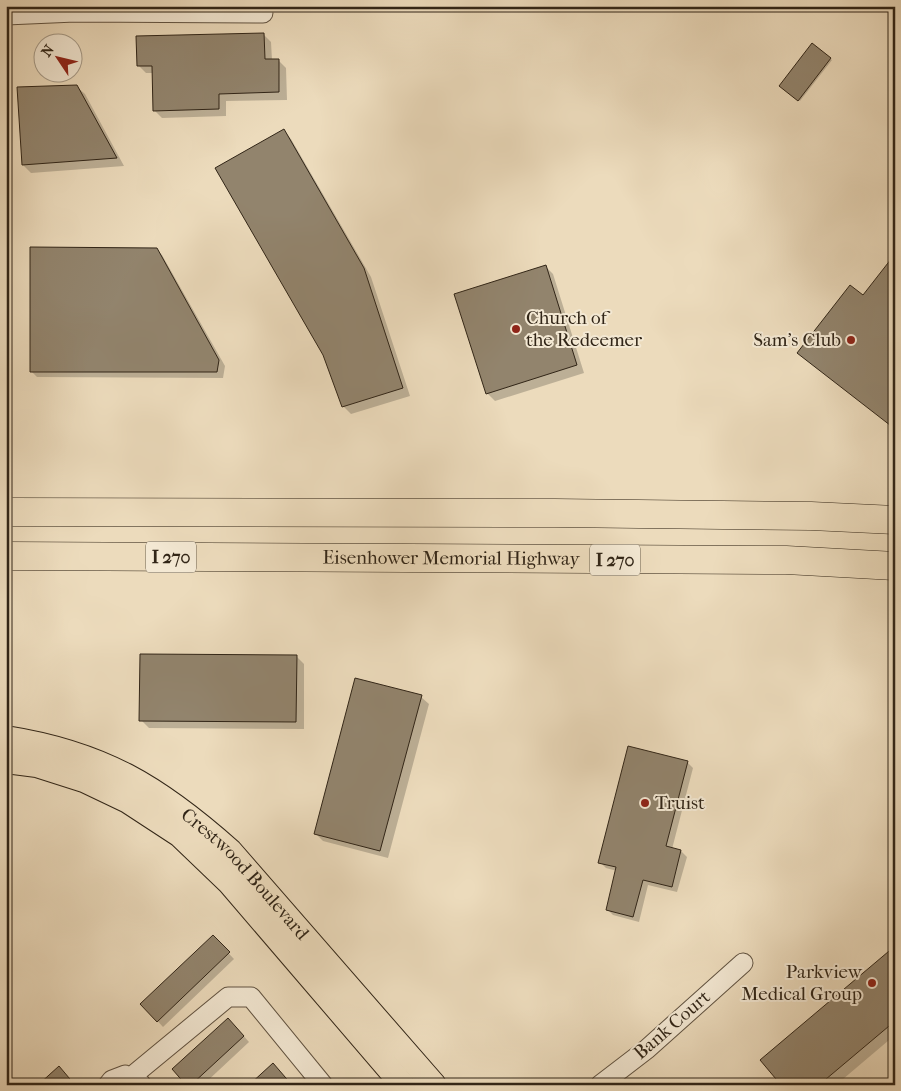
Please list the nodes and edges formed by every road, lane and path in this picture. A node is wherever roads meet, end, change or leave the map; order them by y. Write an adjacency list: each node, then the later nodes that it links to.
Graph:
1 (263, 13): 2 (street)
2 (6, 15)
3 (6, 512): 4 (highway)
4 (895, 520)
5 (6, 556): 6 (highway, Eisenhower Memorial Highway / I 270)
6 (895, 566)
7 (6, 738): 14 (main road, Crestwood Boulevard)
8 (6, 761): 13 (main road, Crestwood Boulevard)
9 (743, 963): 15 (street, Bank Court)
10 (136, 1081): 11 (street); 12 (street)
11 (108, 1085)
12 (323, 1085)
13 (403, 1085)
14 (434, 1085)
15 (600, 1085)

